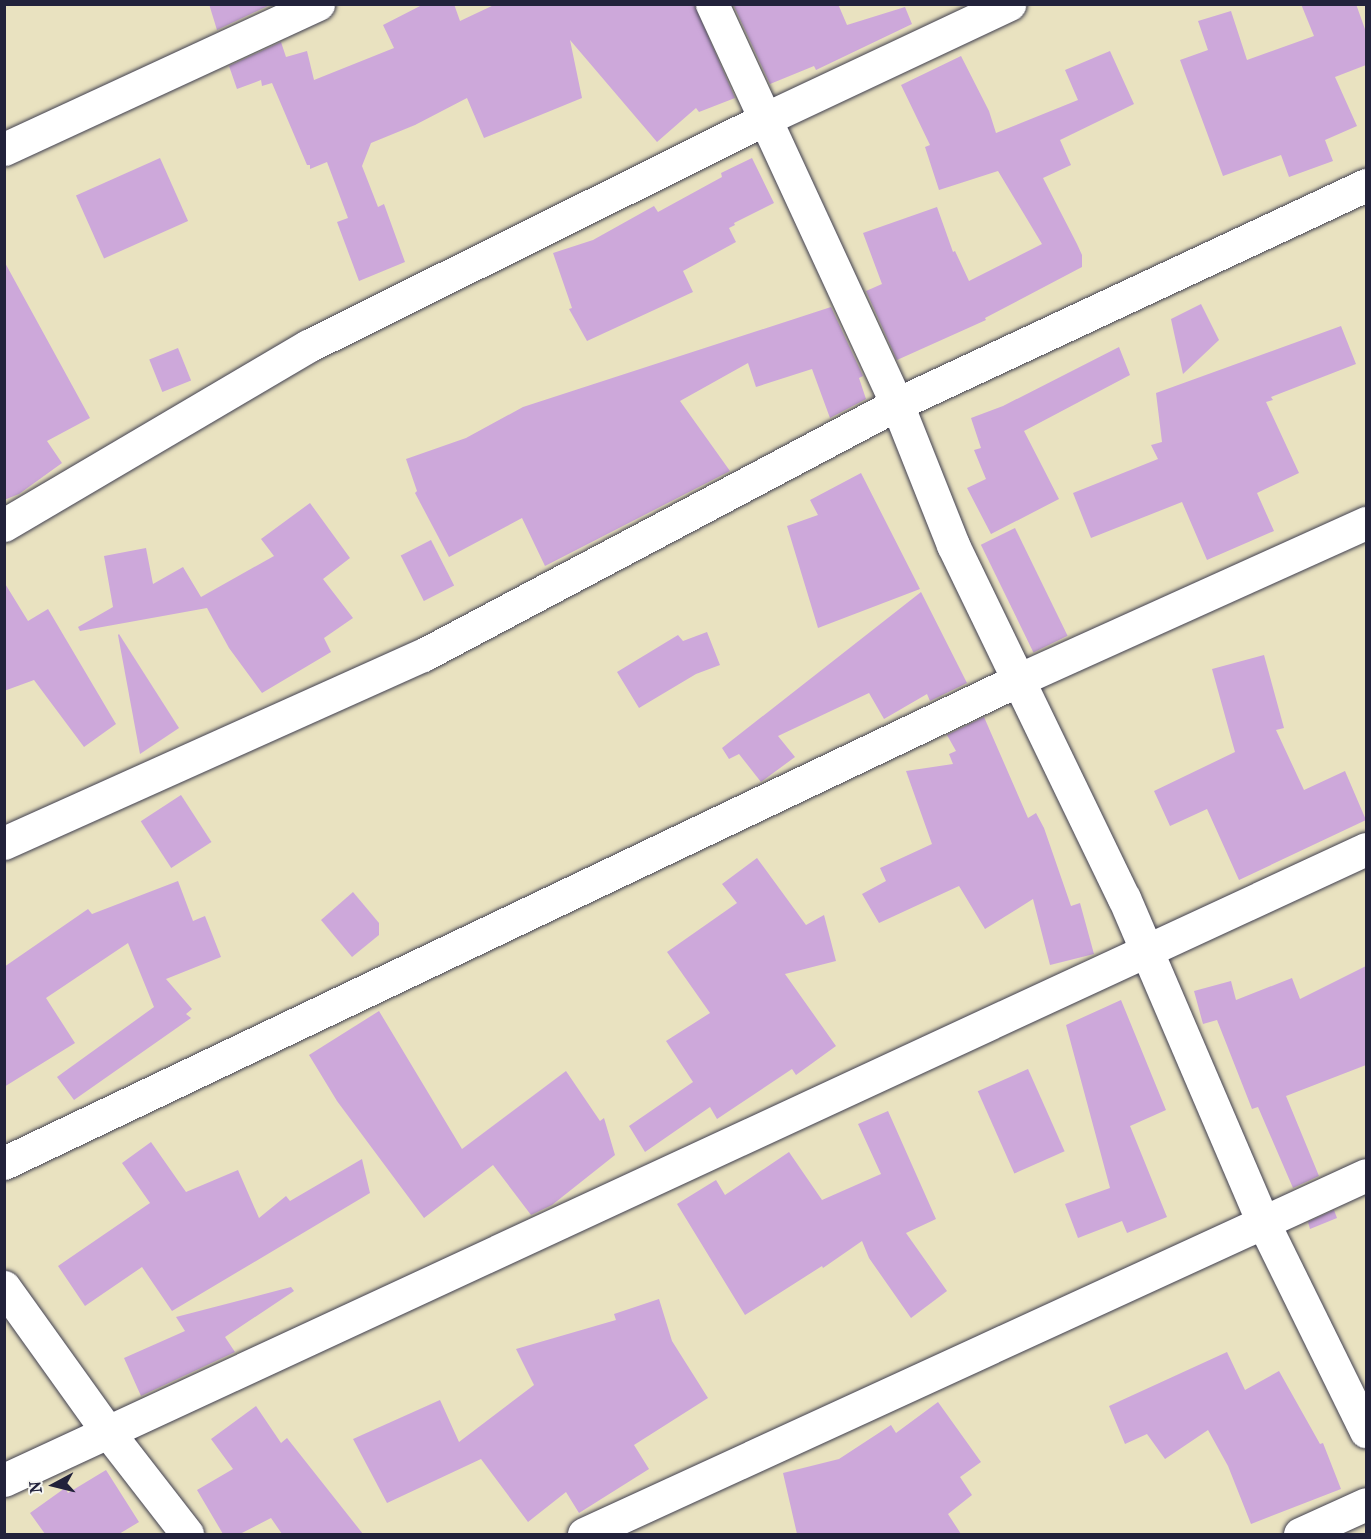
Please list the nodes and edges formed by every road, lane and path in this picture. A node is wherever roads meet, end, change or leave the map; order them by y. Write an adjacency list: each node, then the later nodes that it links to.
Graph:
1 (318, 4): 5 (street)
2 (712, 4): 4 (street)
3 (1009, 4): 4 (street)
4 (765, 119): 7 (street); 9 (street)
5 (4, 149)
6 (1366, 185): 7 (street)
7 (897, 404): 10 (street); 11 (street)
8 (1366, 523): 10 (street)
9 (4, 525)
10 (1018, 680): 13 (street); 14 (street)
11 (4, 843)
12 (1366, 849): 13 (street)
13 (1147, 951): 16 (street); 19 (street)
14 (4, 1163)
15 (1366, 1175): 16 (street)
16 (1264, 1224): 18 (street); 23 (street)
17 (4, 1287): 19 (street)
18 (1363, 1424)
19 (108, 1432): 20 (street); 22 (street)
20 (4, 1479)
21 (1366, 1504): 24 (street)
22 (187, 1534)
23 (584, 1534)
24 (1300, 1534)

